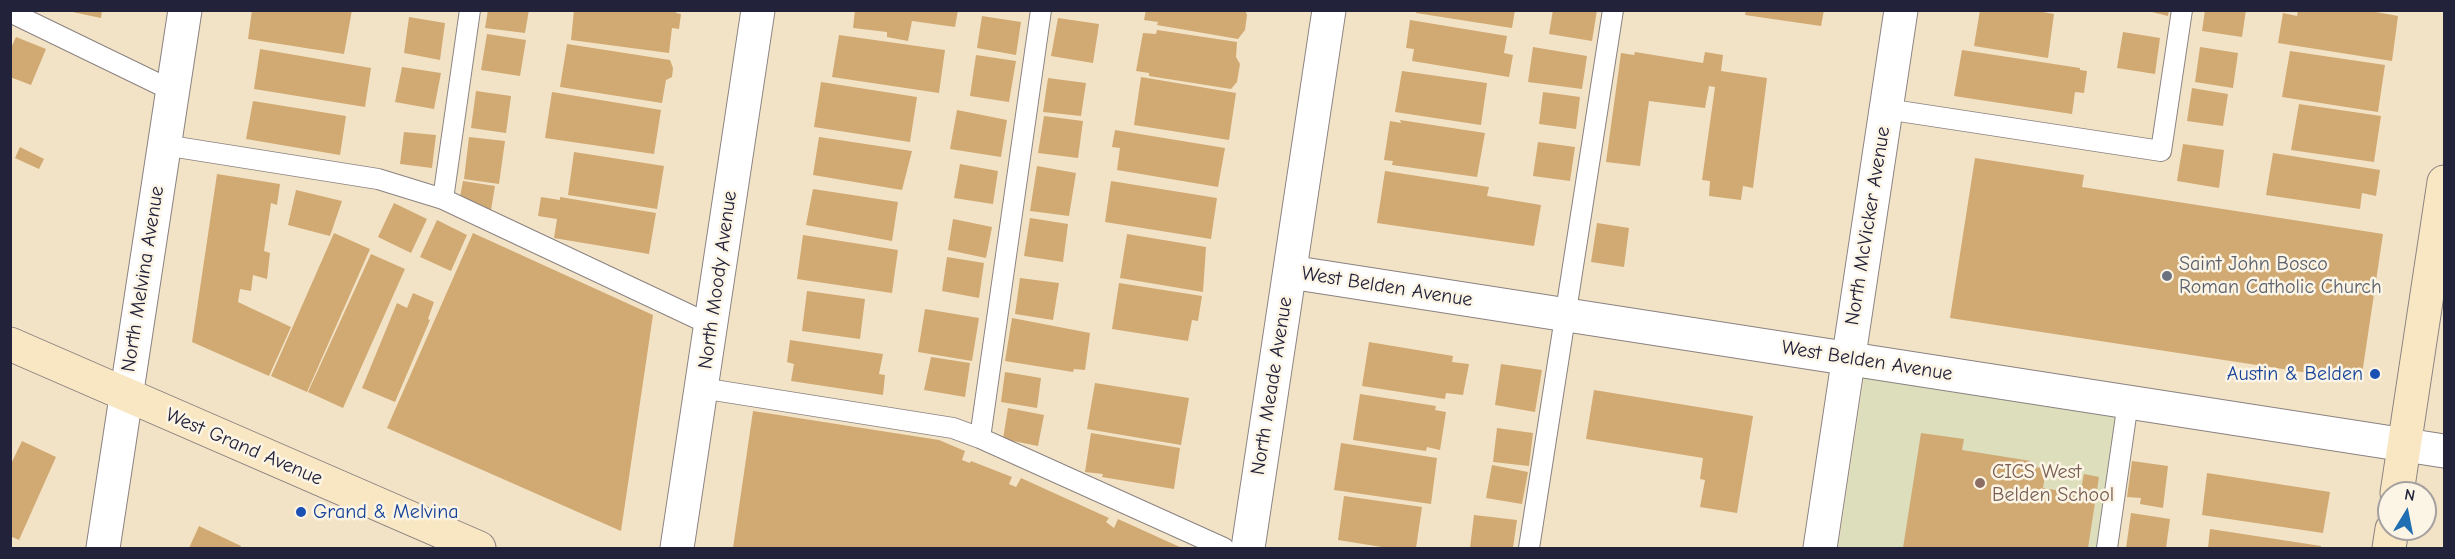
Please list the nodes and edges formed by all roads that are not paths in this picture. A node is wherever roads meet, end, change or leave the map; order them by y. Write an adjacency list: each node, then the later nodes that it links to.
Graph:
1 (185, 10): 10 (street, North Melvina Avenue)
2 (470, 10): 14 (lane)
3 (758, 10): 17 (street, North Moody Avenue)
4 (1041, 10): 23 (lane)
5 (1329, 10): 15 (street, North Meade Avenue)
6 (1613, 10): 16 (lane)
7 (1901, 10): 11 (street, North McVicker Avenue)
8 (2182, 10): 11 (lane)
9 (10, 12): 10 (lane)
10 (173, 91): 12 (street, North Melvina Avenue)
11 (1886, 109): 19 (street, North McVicker Avenue)
12 (164, 144): 14 (lane); 21 (street, North Melvina Avenue)
13 (2445, 182): 24 (main road)
14 (443, 199): 17 (lane)
15 (1290, 272): 16 (street, West Belden Avenue); 31 (street, North Meade Avenue)
16 (1565, 314): 19 (street, West Belden Avenue); 32 (lane)
17 (711, 325): 20 (street, North Moody Avenue)
18 (10, 344): 21 (main road, West Grand Avenue)
19 (1848, 359): 22 (street, West Belden Avenue); 33 (street, North McVicker Avenue)
20 (701, 388): 23 (lane); 29 (street, North Moody Avenue)
21 (126, 396): 27 (street, North Melvina Avenue); 28 (main road, West Grand Avenue)
22 (2128, 402): 24 (street, West Belden Avenue); 34 (lane)
23 (980, 438): 30 (lane)
24 (2405, 445): 25 (street, West Belden Avenue); 26 (main road)
25 (2445, 451)
26 (2399, 481)
27 (103, 549)
28 (479, 549)
29 (677, 549)
30 (1224, 549)
31 (1248, 549)
32 (1529, 549)
33 (1820, 549)
34 (2107, 549)

